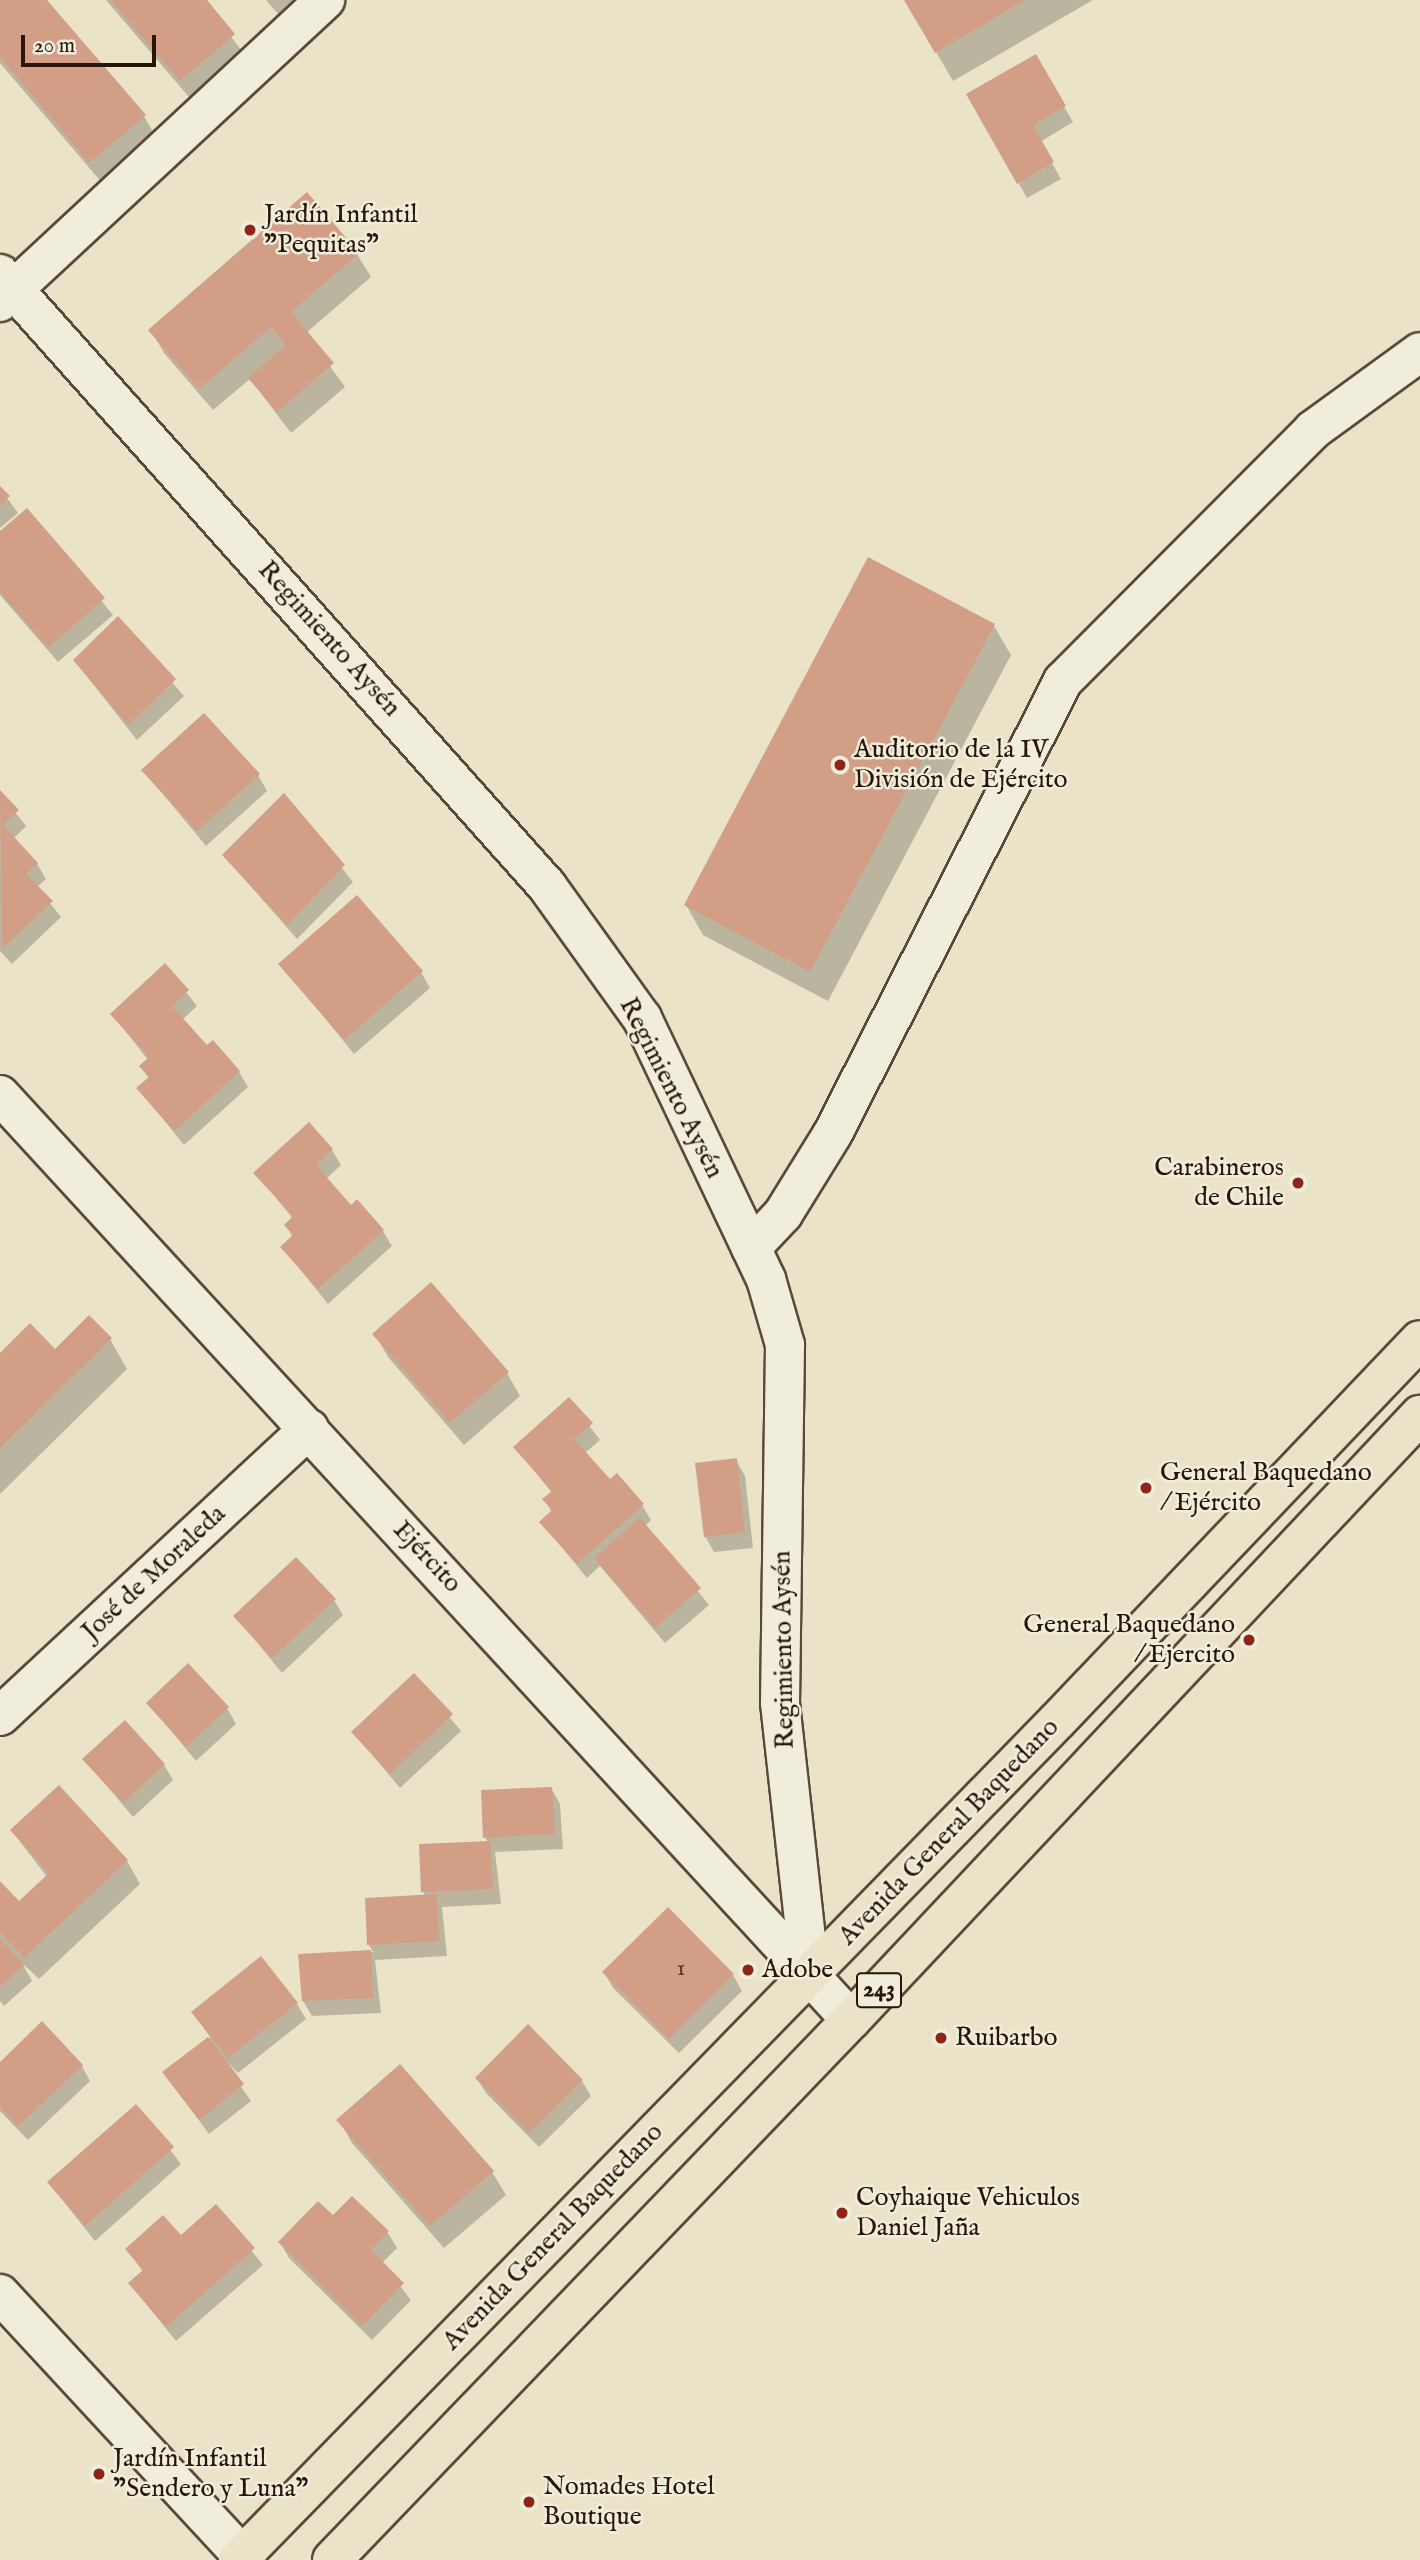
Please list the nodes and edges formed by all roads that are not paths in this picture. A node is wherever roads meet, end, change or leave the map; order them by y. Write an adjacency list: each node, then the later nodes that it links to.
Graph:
1 (325, 0): 2 (street)
2 (4, 288): 5 (street, Regimiento Aysén)
3 (1420, 352): 5 (street)
4 (0, 1095): 8 (street, Ejército)
5 (751, 1248): 14 (street, Regimiento Aysén)
6 (1420, 1339): 9 (main road, Avenida General Baquedano / 243)
7 (1420, 1415): 10 (main road, Avenida General Baquedano / 243)
8 (309, 1429): 11 (street, José de Moraleda); 14 (street, Ejército)
9 (1263, 1504): 10 (main road); 12 (main road, Avenida General Baquedano / 243)
10 (1304, 1539): 13 (main road, Avenida General Baquedano / 243)
11 (0, 1716)
12 (1057, 1721): 13 (main road); 14 (main road, Avenida General Baquedano / 243)
13 (1097, 1755): 15 (main road, Avenida General Baquedano / 243)
14 (810, 1973): 15 (street, Ejército); 17 (main road, Avenida General Baquedano / 243)
15 (851, 2020): 18 (main road, Avenida General Baquedano / 243)
16 (0, 2294): 17 (street)
17 (242, 2559)
18 (332, 2560)

